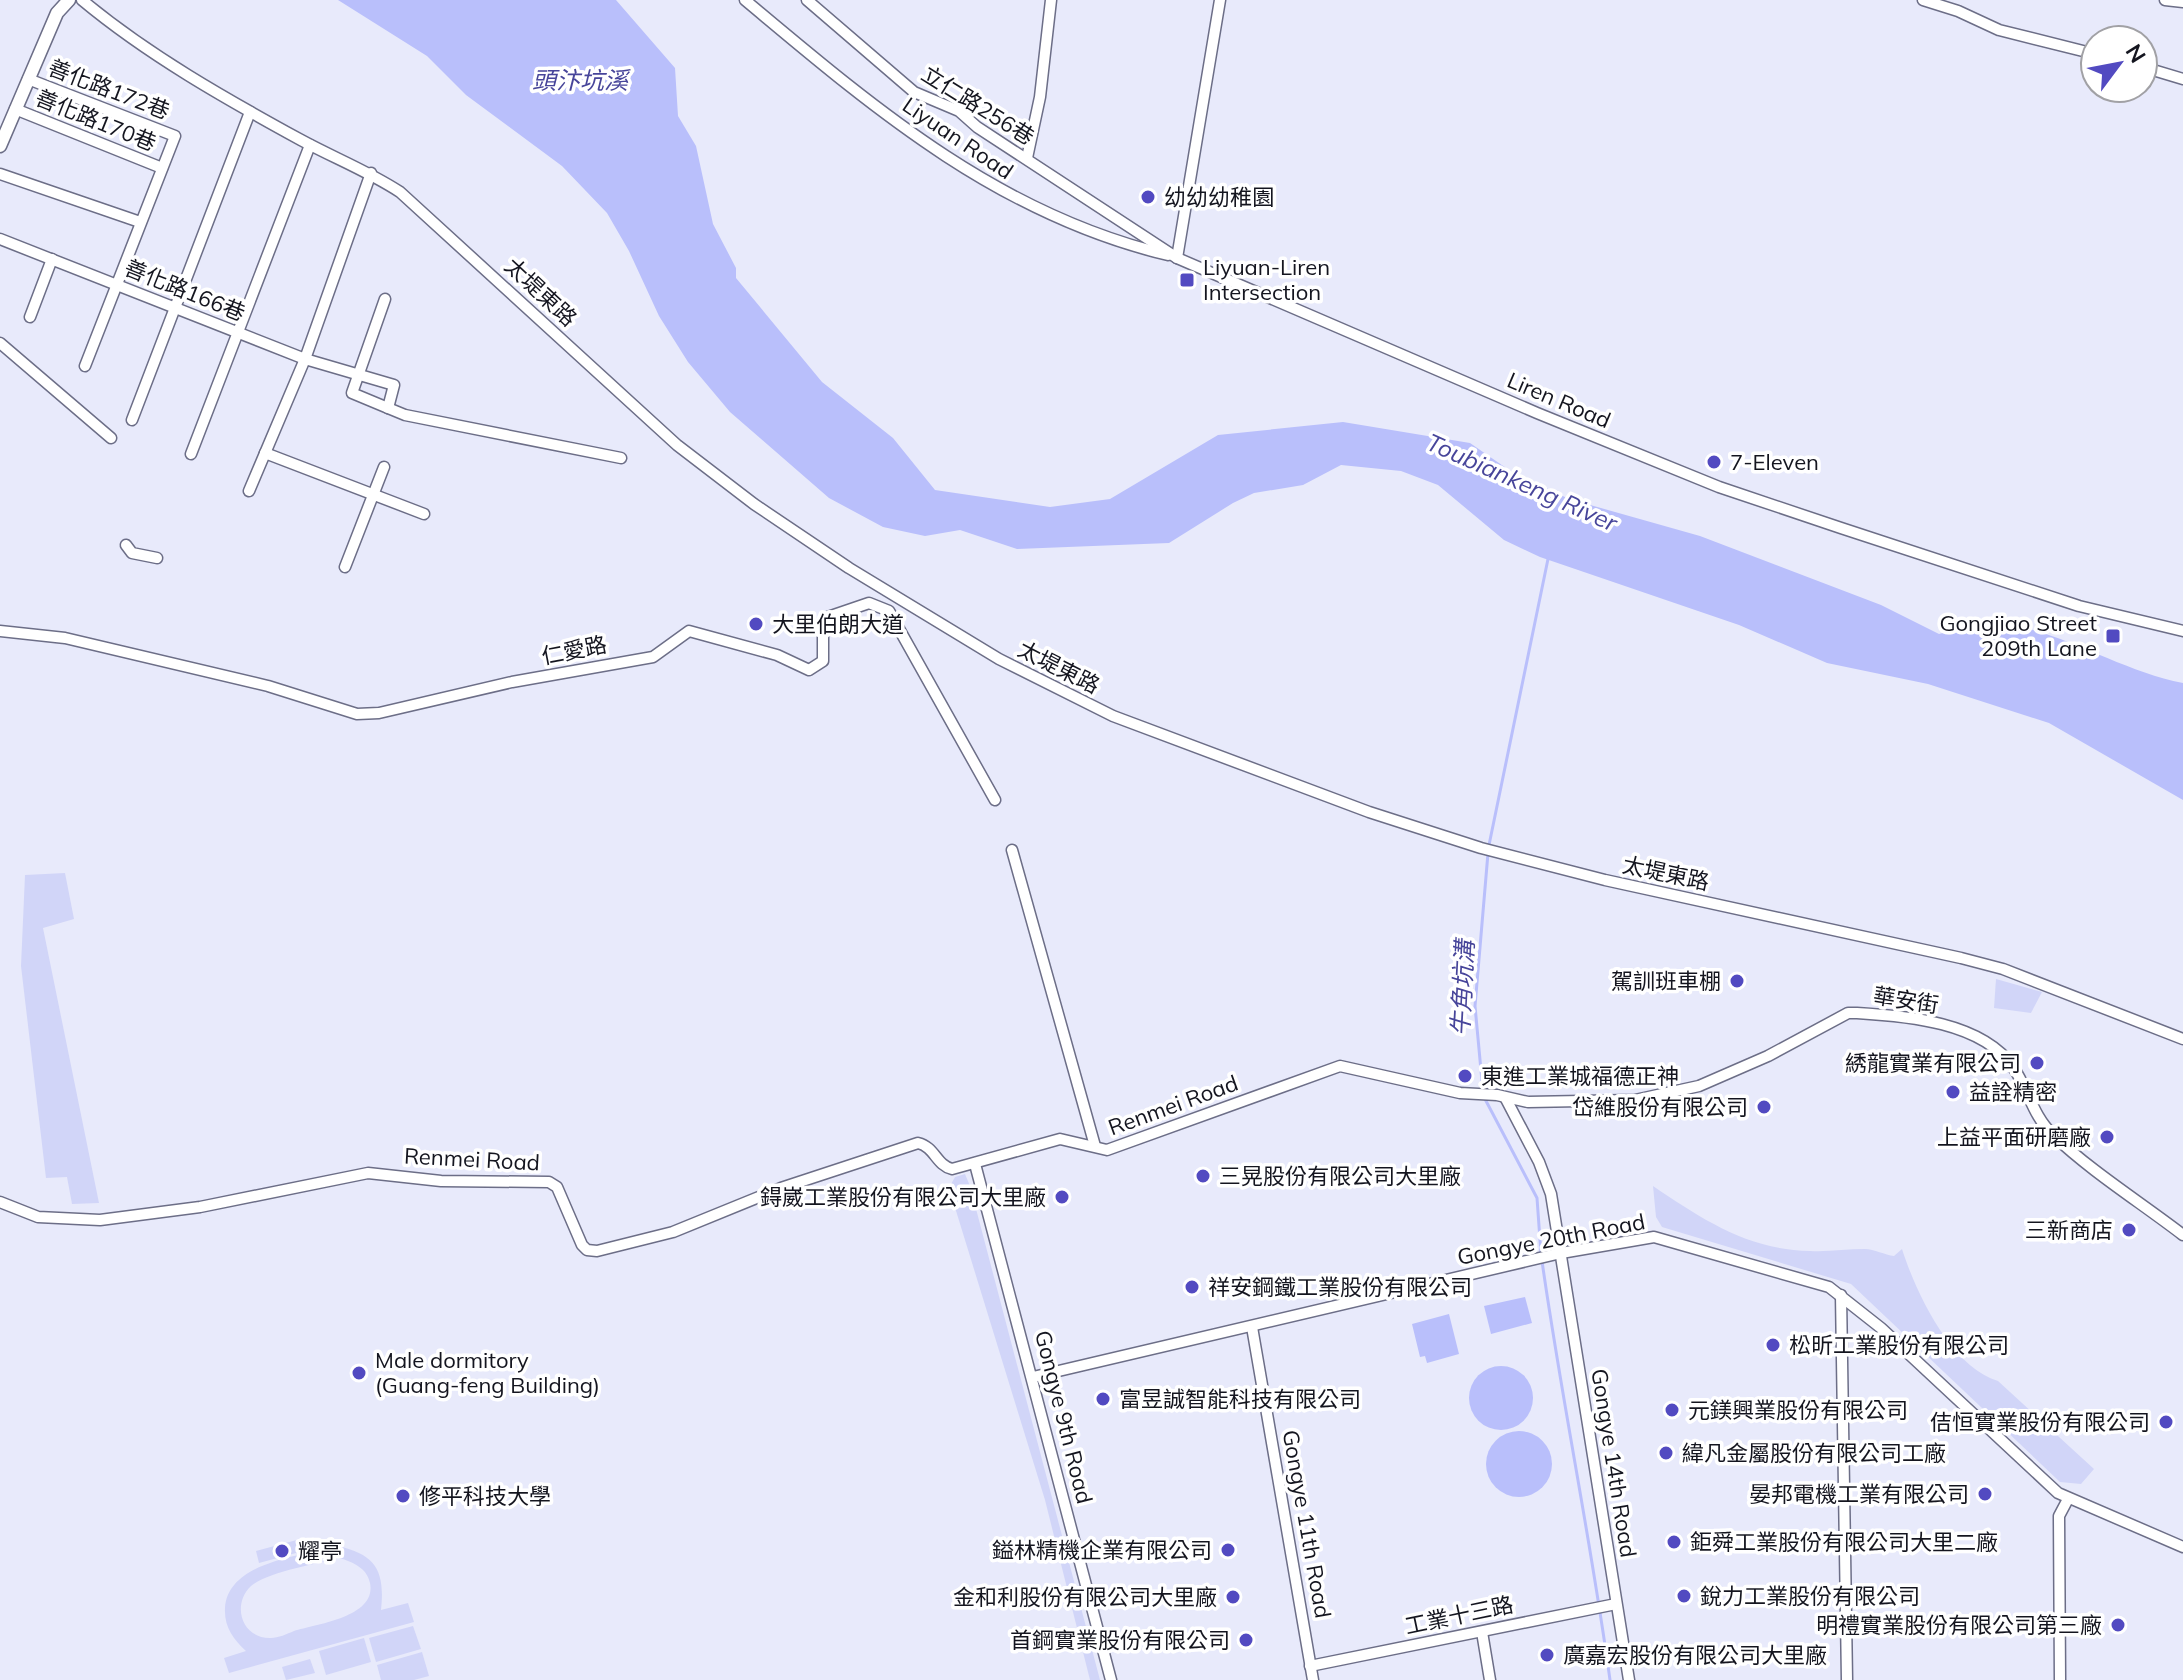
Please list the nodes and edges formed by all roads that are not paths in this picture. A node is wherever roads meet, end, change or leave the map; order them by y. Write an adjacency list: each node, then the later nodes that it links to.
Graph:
1 (69, 0): 12 (street)
2 (82, 0): 15 (street, 太堤東路)
3 (745, 0): 24 (street, Liyuan Road)
4 (807, 0): 18 (street, 立仁路256巷)
5 (1051, 0): 18 (street)
6 (1220, 0): 24 (street)
7 (1923, 0): 10 (street)
8 (2165, 0): 9 (street)
9 (2183, 2)
10 (2079, 50)
11 (2159, 72): 13 (street)
12 (28, 79): 14 (street); 19 (street, 善化路172巷)
13 (2183, 79)
14 (15, 109): 17 (street); 19 (street, 善化路170巷)
15 (250, 112): 16 (street, 太堤東路); 28 (street)
16 (310, 145): 20 (street, 太堤東路); 30 (street)
17 (0, 146)
18 (1027, 158): 24 (street, 立仁路256巷)
19 (162, 168): 22 (street)
20 (371, 173): 32 (street); 52 (street, 太堤東路)
21 (0, 174): 22 (street)
22 (140, 222): 26 (street)
23 (0, 239): 25 (street, 善化路166巷)
24 (1177, 258): 49 (street, Liren Road)
25 (52, 259): 26 (street, 善化路166巷); 29 (street)
26 (116, 284): 28 (street, 善化路166巷); 33 (street)
27 (385, 299): 34 (street)
28 (178, 307): 30 (street, 善化路166巷); 36 (street)
29 (30, 317)
30 (239, 333): 32 (street, 善化路166巷); 39 (street)
31 (0, 343): 37 (street)
32 (305, 359): 34 (street, 善化路166巷); 38 (street)
33 (85, 366)
34 (356, 374): 35 (street); 35 (street, 善化路166巷)
35 (388, 408): 40 (street)
36 (132, 420)
37 (111, 438)
38 (265, 453): 42 (street); 43 (street)
39 (191, 454)
40 (621, 458)
41 (384, 467): 43 (street)
42 (249, 491)
43 (374, 494): 44 (street); 47 (street)
44 (424, 514)
45 (126, 545): 46 (street)
46 (157, 558)
47 (345, 567)
48 (0, 631): 50 (street, 仁愛路)
49 (2183, 631)
50 (995, 800)
51 (1012, 850): 54 (street)
52 (2183, 1039)
53 (1501, 1097): 54 (street, Renmei Road); 57 (street, 華安街); 58 (street, Gongye 14th Road)
54 (1095, 1146): 55 (street, Renmei Road)
55 (975, 1164): 56 (street, Renmei Road); 61 (street, Gongye 9th Road)
56 (0, 1202)
57 (2183, 1235)
58 (1558, 1254): 59 (street, Gongye 20th Road); 60 (street, Gongye 20th Road); 64 (street, Gongye 14th Road)
59 (1841, 1295): 62 (street, Gongye 20th Road); 71 (street)
60 (1252, 1327): 61 (street, Gongye 20th Road); 66 (street, Gongye 11th Road)
61 (1033, 1377): 67 (street, Gongye 9th Road)
62 (2068, 1499): 63 (street, Gongye 20th Road); 72 (street)
63 (2183, 1547)
64 (1613, 1605): 65 (street, 工業十三路); 70 (street, Gongye 14th Road)
65 (1482, 1632): 66 (street, 工業十三路); 69 (street)
66 (1310, 1666): 68 (street, Gongye 11th Road)
67 (1111, 1680)
68 (1313, 1680)
69 (1490, 1680)
70 (1629, 1680)
71 (1847, 1680)
72 (2060, 1680)

